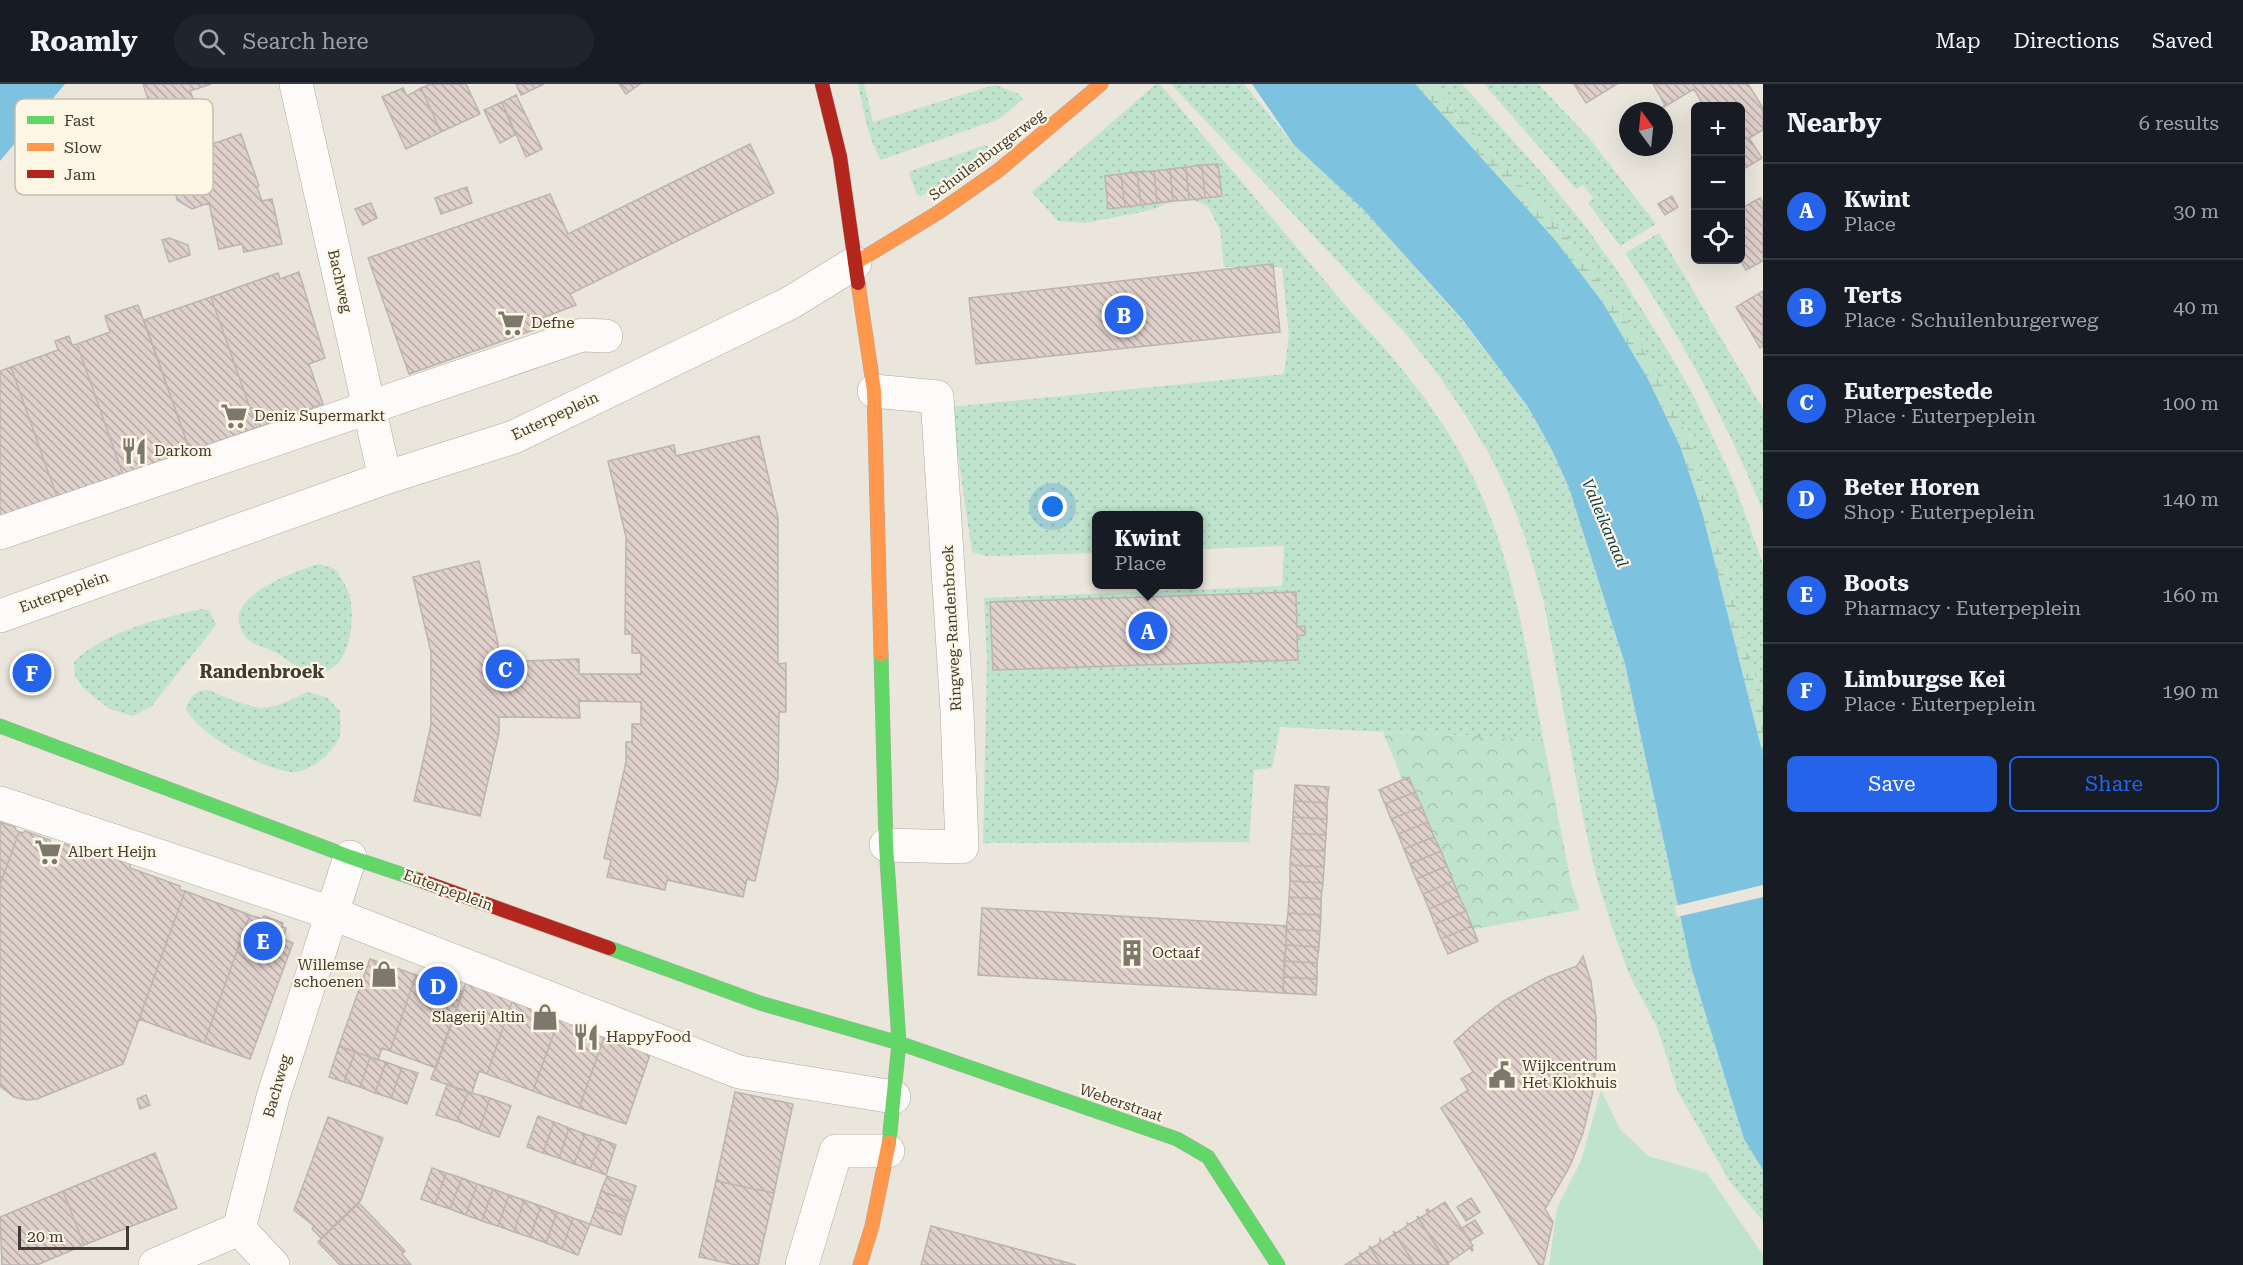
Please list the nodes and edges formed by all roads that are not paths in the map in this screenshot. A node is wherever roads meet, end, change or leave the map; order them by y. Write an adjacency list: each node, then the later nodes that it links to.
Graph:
1 (296, 84): 7 (street, Bachweg)
2 (822, 84): 4 (street)
3 (1101, 84): 4 (street, Schuilenburgerweg)
4 (855, 263): 6 (street); 8 (street, Euterpeplein)
5 (606, 336): 7 (street)
6 (874, 391): 13 (street); 13 (street, Ringweg-Randenbroek)
7 (370, 408): 8 (street, Bachweg); 9 (street)
8 (385, 478): 10 (street, Euterpeplein)
9 (0, 532)
10 (0, 616)
11 (0, 726): 14 (street, Euterpeplein)
12 (0, 804): 15 (street)
13 (886, 845): 16 (street)
14 (350, 858): 15 (street, Bachweg); 16 (street, Euterpeplein)
15 (331, 914): 17 (street); 19 (street, Bachweg)
16 (899, 1043): 17 (street); 24 (street, Weberstraat)
17 (894, 1097): 18 (street)
18 (888, 1151): 22 (street); 23 (street)
19 (239, 1229): 20 (street); 21 (street)
20 (155, 1265)
21 (273, 1265)
22 (802, 1265)
23 (860, 1265)
24 (1278, 1265)

